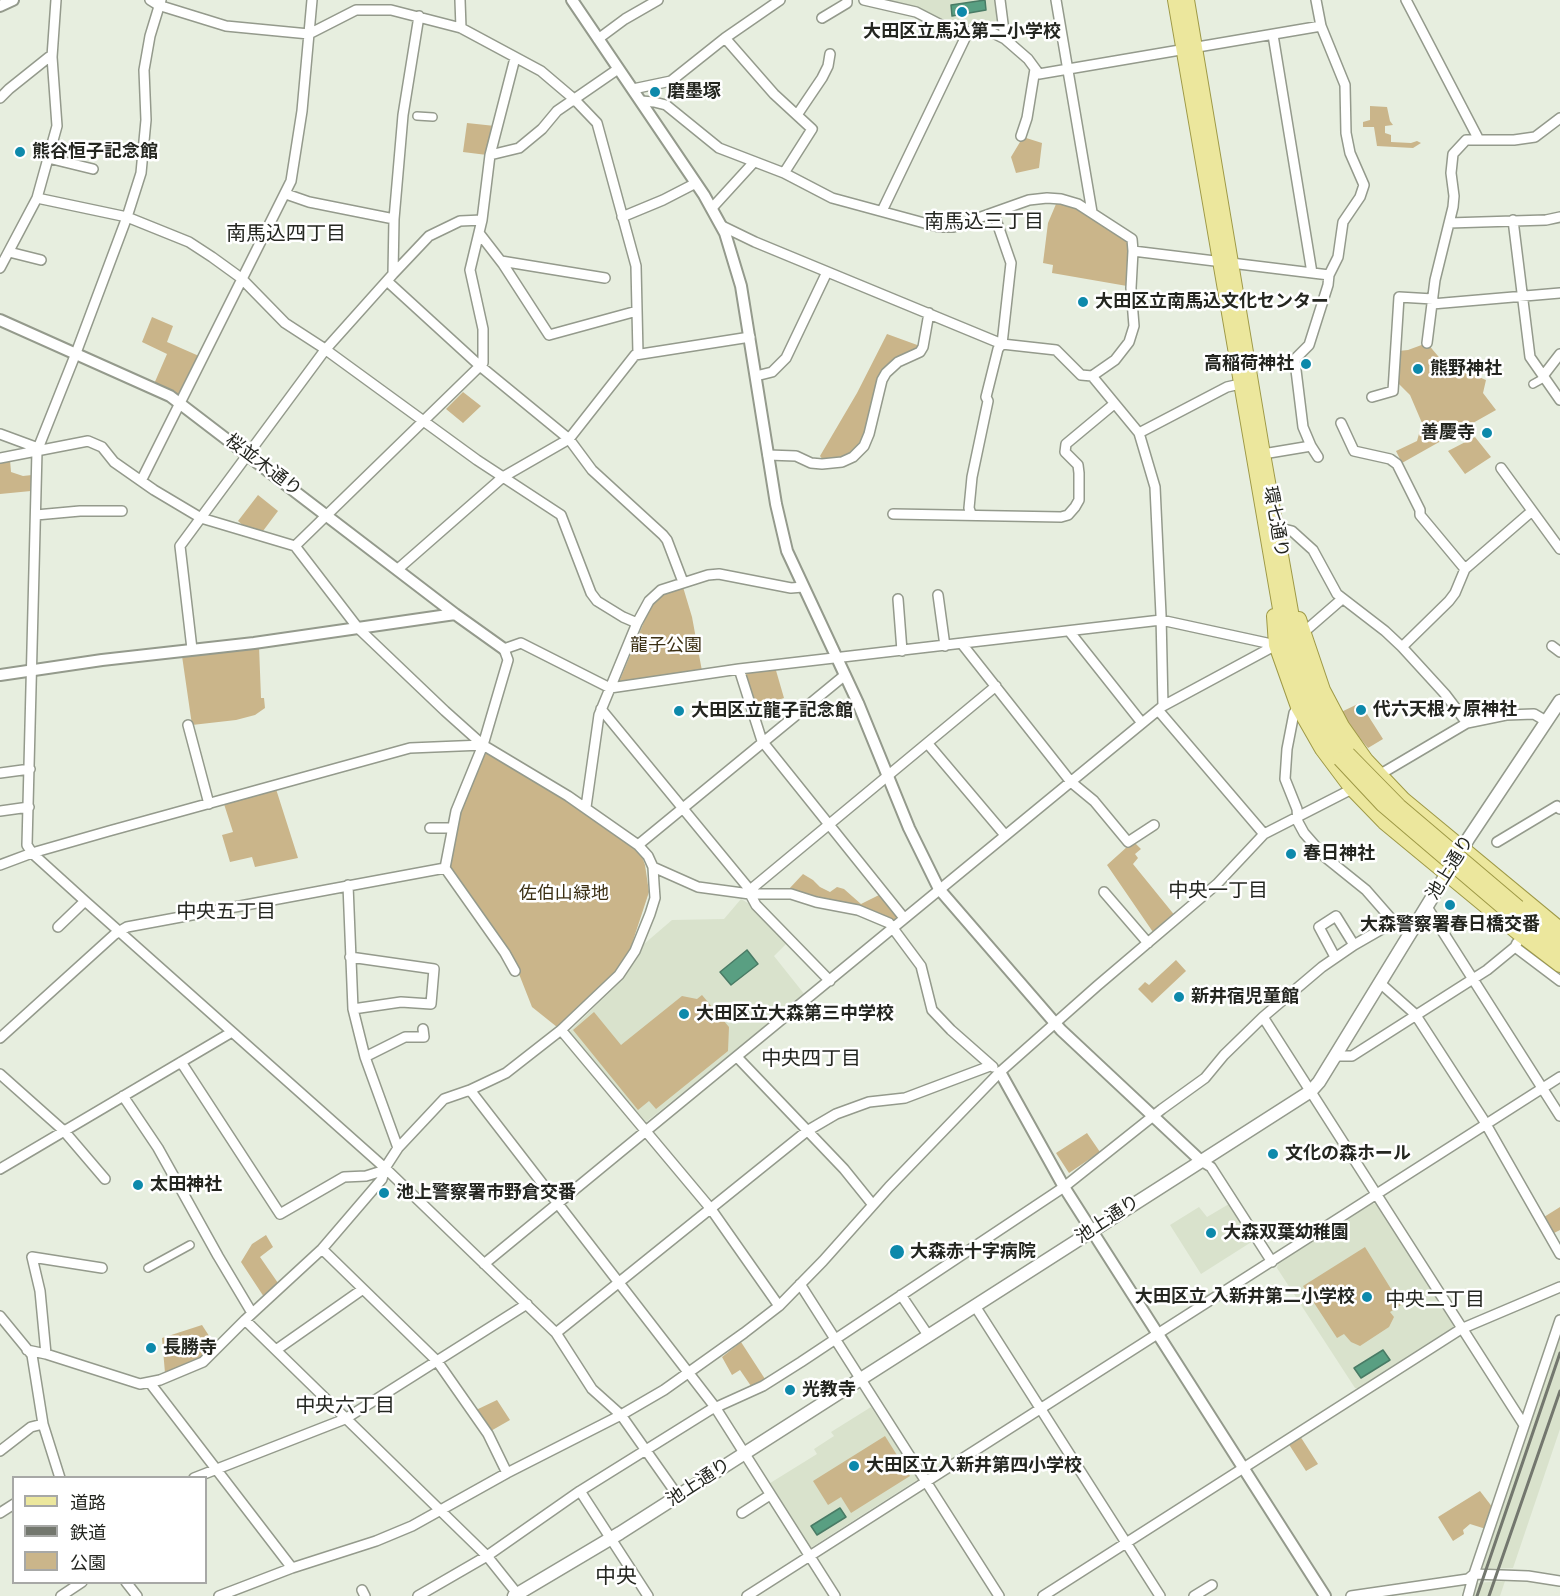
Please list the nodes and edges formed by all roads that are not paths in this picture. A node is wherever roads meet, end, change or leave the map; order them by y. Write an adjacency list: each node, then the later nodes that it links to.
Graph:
1 (13, 0): 17 (street)
2 (56, 0): 30 (street)
3 (312, 0): 23 (street)
4 (460, 0): 21 (street)
5 (572, 0): 26 (street)
6 (658, 0): 26 (street)
7 (780, 0): 25 (street)
8 (847, 0): 19 (street)
9 (864, 0): 22 (street)
10 (1000, 0): 27 (street)
11 (1056, 0): 34 (street)
12 (1175, 0): 28 (main road, 環七通り)
13 (1187, 0): 28 (main road, 環七通り)
14 (1316, 0): 20 (street)
15 (1406, 0): 44 (street)
16 (156, 2): 23 (street); 57 (street)
17 (0, 6)
18 (419, 16): 21 (street); 23 (street); 60 (street)
19 (822, 18)
20 (1322, 27): 24 (street); 74 (street)
21 (461, 28): 31 (street)
22 (968, 32): 27 (street); 54 (street)
23 (309, 34): 51 (street)
24 (1273, 34): 28 (street); 73 (street)
25 (725, 38): 35 (street); 39 (street)
26 (598, 39): 32 (street)
27 (1005, 39): 33 (street)
28 (1189, 48): 34 (street); 70 (main road, 環七通り)
29 (830, 54): 39 (street)
30 (52, 57): 36 (street); 46 (street)
31 (514, 58): 37 (street); 45 (street)
32 (618, 69): 35 (street); 37 (street)
33 (1035, 69): 34 (street); 43 (street)
34 (1068, 70): 55 (street)
35 (633, 89): 38 (street)
36 (0, 98)
37 (574, 99): 45 (street); 58 (street)
38 (641, 101): 47 (street); 50 (street)
39 (797, 115): 49 (street)
40 (417, 116): 41 (street)
41 (433, 117)
42 (1560, 118): 44 (street)
43 (1022, 136)
44 (1479, 140): 63 (street)
45 (490, 155): 61 (street)
46 (48, 158): 48 (street); 52 (street)
47 (754, 162): 49 (street); 53 (street)
48 (93, 169)
49 (784, 172): 54 (street)
50 (696, 183): 53 (street); 58 (street)
51 (286, 194): 60 (street); 76 (street)
52 (37, 198): 57 (street); 67 (street)
53 (712, 208): 64 (street)
54 (882, 211): 56 (street)
55 (1092, 212): 56 (street); 66 (street)
56 (993, 214): 86 (street)
57 (127, 217): 76 (street); 88 (street)
58 (622, 217): 81 (street)
59 (1560, 217): 62 (street)
60 (394, 219): 75 (street)
61 (482, 220): 65 (street); 75 (street)
62 (1513, 220): 63 (street); 79 (street)
63 (1449, 223): 80 (street)
64 (722, 226): 72 (street); 84 (street)
65 (479, 233): 69 (street); 91 (street)
66 (1133, 251): 70 (street); 93 (street)
67 (9, 252): 68 (street); 71 (street)
68 (41, 260)
69 (501, 261): 77 (street); 81 (street)
70 (1225, 262): 73 (street); 95 (main road, 環七通り); 109 (main road, 環七通り)
71 (0, 268)
72 (827, 272): 82 (street); 92 (street)
73 (1312, 273): 74 (street)
74 (1329, 275): 106 (street)
75 (390, 277): 87 (street); 91 (street)
76 (241, 278): 87 (street); 99 (street)
77 (604, 278)
78 (1560, 293): 79 (street)
79 (1522, 297): 80 (street); 94 (street)
80 (1432, 302): 85 (street); 97 (street)
81 (637, 311): 89 (street)
82 (929, 313): 86 (street); 110 (street)
83 (0, 320): 88 (street, 桜並木通り)
84 (750, 337): 89 (street); 92 (street)
85 (1427, 343)
86 (1002, 344): 93 (street); 119 (street)
87 (326, 350): 101 (street); 108 (street)
88 (76, 353): 99 (street, 桜並木通り); 107 (street)
89 (638, 354): 105 (street)
90 (1560, 354): 94 (street)
91 (480, 366): 101 (street); 105 (street)
92 (756, 376): 110 (street)
93 (1092, 376): 100 (street)
94 (1543, 376): 96 (street); 98 (street)
95 (1240, 384): 103 (street); 131 (main road, 環七通り)
96 (1533, 384)
97 (1372, 397)
98 (1560, 400)
99 (181, 404): 108 (street, 桜並木通り); 115 (street)
100 (1114, 404): 103 (street); 119 (street)
101 (424, 423): 114 (street); 121 (street)
102 (1341, 423): 127 (street)
103 (1139, 433): 135 (street)
104 (0, 434): 107 (street)
105 (569, 438): 114 (street); 128 (street)
106 (1311, 446): 109 (street); 111 (street)
107 (37, 450): 112 (street); 115 (street); 120 (street)
108 (247, 454): 121 (street, 桜並木通り); 122 (street)
109 (1263, 454): 123 (main road, 環七通り)
110 (768, 455): 129 (street)
111 (1318, 457)
112 (0, 458)
113 (1501, 468): 117 (street)
114 (504, 477): 126 (street); 136 (street)
115 (141, 481): 122 (street)
116 (122, 511): 120 (street)
117 (1532, 511): 125 (street); 127 (street)
118 (893, 514): 119 (street)
119 (971, 514)
120 (36, 515): 149 (street)
121 (327, 515): 124 (street); 126 (street, 桜並木通り)
122 (201, 518): 124 (street); 144 (street)
123 (1276, 527): 131 (main road, 環七通り); 132 (street)
124 (295, 546): 137 (street)
125 (1560, 549)
126 (398, 570): 134 (street, 桜並木通り)
127 (1465, 570): 143 (street)
128 (683, 582): 129 (street); 136 (street)
129 (803, 587): 147 (street)
130 (938, 595): 142 (street)
131 (1283, 596): 139 (main road); 141 (main road); 165 (main road, 環七通り); 165 (main road, 環七通り)
132 (1342, 598): 139 (street); 143 (street)
133 (898, 599): 146 (street)
134 (455, 614): 137 (street); 145 (street, 桜並木通り)
135 (1161, 620): 138 (street); 141 (street); 156 (street)
136 (637, 623): 153 (street)
137 (358, 628): 144 (street); 164 (street)
138 (1069, 631): 140 (street); 159 (street)
139 (1304, 632): 168 (main road)
140 (962, 644): 142 (street); 152 (street)
141 (1276, 645): 155 (main road); 156 (street)
142 (945, 646): 146 (street)
143 (1402, 647): 160 (street)
144 (192, 649): 149 (street)
145 (504, 649): 153 (street); 164 (street)
146 (902, 651): 147 (street)
147 (837, 658): 148 (street); 151 (street)
148 (739, 669): 153 (street); 162 (street)
149 (33, 670): 150 (street); 166 (street)
150 (0, 675)
151 (845, 675): 162 (street); 169 (street)
152 (996, 686): 163 (street); 170 (street)
153 (610, 688): 157 (street)
154 (1560, 701): 158 (main road, 池上通り)
155 (1298, 707): 171 (main road); 180 (street)
156 (1160, 708): 159 (street); 186 (street)
157 (601, 709): 176 (street); 177 (street)
158 (1546, 721): 160 (street); 191 (main road, 池上通り)
159 (1142, 723): 170 (street)
160 (1467, 723): 168 (street)
161 (188, 725): 173 (street)
162 (762, 741): 177 (street); 182 (street)
163 (928, 744): 169 (street); 187 (street)
164 (483, 745): 173 (street); 176 (street); 185 (street)
165 (1344, 756): 203 (main road, 環七通り, bridge)
166 (30, 769): 167 (street); 175 (street)
167 (0, 773)
168 (1379, 775): 172 (main road)
169 (888, 777): 182 (street); 198 (street)
170 (1071, 782): 183 (street); 187 (street)
171 (1352, 789): 179 (main road); 180 (street)
172 (1398, 793): 179 (street); 181 (main road)
173 (209, 804): 192 (street)
174 (1559, 806): 188 (street)
175 (28, 807): 178 (street); 192 (street)
176 (586, 807): 189 (street)
177 (682, 808): 189 (street); 199 (street)
178 (0, 811)
179 (1377, 815): 190 (main road)
180 (1297, 817): 186 (street); 205 (street)
181 (1431, 822): 190 (street); 191 (main road)
182 (828, 825): 199 (street); 204 (street)
183 (1154, 825)
184 (430, 828): 185 (street)
185 (451, 828): 195 (street)
186 (1264, 834): 213 (street)
187 (1005, 836): 198 (street)
188 (1497, 842)
189 (638, 845): 194 (street)
190 (1413, 845): 196 (main road)
191 (1464, 847): 196 (main road, 池上通り); 206 (main road)
192 (32, 853): 193 (street); 201 (street)
193 (0, 865)
194 (653, 867): 199 (street); 229 (street)
195 (445, 868): 197 (street); 219 (street)
196 (1448, 874): 202 (main road, 池上通り); 211 (main road)
197 (348, 885): 209 (street); 216 (street)
198 (939, 889): 204 (street); 227 (street)
199 (750, 892): 208 (street); 221 (street)
200 (1104, 892): 213 (street)
201 (85, 901): 207 (street); 209 (street)
202 (1427, 907): 210 (main road, 池上通り); 220 (street)
203 (1515, 911): 212 (main road, 環七通り); 215 (main road, 環七通り)
204 (904, 918): 208 (street)
205 (1394, 922): 210 (street); 214 (street)
206 (1558, 923)
207 (57, 927)
208 (893, 927): 221 (street); 236 (street)
209 (119, 931): 230 (street); 231 (street)
210 (1410, 934): 223 (main road, 池上通り)
211 (1518, 941): 218 (main road); 220 (street); 222 (street)
212 (1560, 941)
213 (1148, 943): 227 (street)
214 (1354, 945): 217 (street); 217 (street)
215 (1560, 953)
216 (350, 957): 224 (street); 224 (street)
217 (1335, 957): 226 (street)
218 (1560, 965)
219 (515, 971)
220 (1472, 980): 225 (street); 239 (street)
221 (830, 981): 233 (street)
222 (1560, 981)
223 (1380, 983): 225 (street); 232 (main road, 池上通り)
224 (353, 1009): 234 (street)
225 (1415, 1014): 232 (street); 245 (street)
226 (1263, 1017): 241 (street); 243 (street)
227 (1055, 1024): 236 (street); 243 (street)
228 (423, 1029): 234 (street)
229 (561, 1030): 240 (street); 247 (street)
230 (232, 1032): 235 (street); 251 (street)
231 (0, 1038)
232 (1335, 1056): 241 (main road, 池上通り)
233 (737, 1057): 247 (street); 248 (street)
234 (365, 1058): 249 (street)
235 (181, 1062): 242 (street); 251 (street)
236 (995, 1069): 248 (street); 254 (street); 257 (street)
237 (0, 1074): 246 (street)
238 (1560, 1077): 239 (street)
239 (1543, 1088): 244 (street); 245 (street)
240 (470, 1090): 249 (street); 256 (street)
241 (1311, 1091): 250 (main road, 池上通り); 255 (street)
242 (123, 1096): 246 (street); 276 (street)
243 (1153, 1116): 250 (street); 254 (street)
244 (1560, 1116)
245 (1486, 1125): 255 (street); 262 (street)
246 (64, 1131): 252 (street); 253 (street)
247 (646, 1131): 256 (street); 258 (street)
248 (807, 1131): 257 (street); 258 (street)
249 (398, 1148): 251 (street)
250 (1201, 1161): 259 (main road, 池上通り); 263 (street)
251 (385, 1168): 261 (street); 264 (street)
252 (0, 1169)
253 (105, 1179)
254 (1064, 1187): 259 (street); 271 (street)
255 (1375, 1195): 263 (street); 278 (street)
256 (559, 1203): 264 (street); 267 (street)
257 (873, 1205): 268 (street)
258 (711, 1209): 267 (street); 273 (street)
259 (1092, 1231): 274 (main road, 池上通り); 280 (street)
260 (190, 1245): 266 (street)
261 (322, 1250): 270 (street); 276 (street)
262 (1560, 1254)
263 (1272, 1262): 280 (street)
264 (484, 1264): 272 (street)
265 (102, 1268): 285 (street)
266 (148, 1268)
267 (619, 1281): 279 (street); 287 (street)
268 (800, 1284): 273 (street); 282 (street)
269 (1560, 1287): 278 (street)
270 (363, 1289): 284 (street); 286 (street)
271 (901, 1295): 281 (street); 282 (street)
272 (527, 1304): 279 (street); 286 (street)
273 (779, 1306): 287 (street)
274 (975, 1306): 281 (main road, 池上通り); 291 (street)
275 (0, 1316): 283 (street)
276 (248, 1316): 284 (street); 289 (street)
277 (1560, 1320): 295 (street)
278 (1461, 1329): 295 (street); 299 (street)
279 (556, 1333): 292 (street)
280 (1158, 1334): 291 (street); 299 (street)
281 (928, 1335): 288 (main road, 池上通り)
282 (834, 1338): 288 (street); 290 (street)
283 (27, 1350): 285 (street); 294 (street)
284 (276, 1350): 293 (street)
285 (46, 1354): 289 (street)
286 (437, 1361): 293 (street); 301 (street)
287 (689, 1372): 290 (street); 292 (street)
288 (861, 1379): 298 (main road, 池上通り); 304 (street)
289 (150, 1383): 300 (street)
290 (715, 1407): 297 (street); 298 (street)
291 (1041, 1408): 304 (street); 311 (street)
292 (621, 1415): 297 (street); 301 (street)
293 (347, 1418): 300 (street); 308 (street)
294 (43, 1424): 296 (street); 302 (street)
295 (1524, 1425): 315 (street)
296 (0, 1451)
297 (644, 1451): 305 (street); 307 (street)
298 (744, 1454): 306 (street); 307 (main road, 池上通り)
299 (1243, 1468): 311 (street); 332 (street)
300 (215, 1470): 303 (street); 314 (street)
301 (507, 1473): 308 (street)
302 (59, 1476)
303 (199, 1476)
304 (926, 1482): 313 (street); 328 (street)
305 (580, 1491): 310 (street); 312 (street)
306 (770, 1495): 309 (street); 313 (street)
307 (678, 1496): 310 (main road, 池上通り)
308 (439, 1510): 312 (street); 314 (street)
309 (742, 1512)
310 (612, 1538): 320 (main road, 池上通り); 325 (street)
311 (1126, 1543): 329 (street); 330 (street)
312 (487, 1556): 320 (street); 324 (street)
313 (810, 1556): 326 (street); 327 (street)
314 (292, 1568): 323 (street)
315 (1473, 1574): 316 (street); 333 (street); 334 (street)
316 (1560, 1581)
317 (79, 1584): 321 (street)
318 (128, 1584): 322 (street)
319 (1212, 1585): 331 (street)
320 (517, 1595)
321 (61, 1596)
322 (137, 1596)
323 (219, 1596)
324 (418, 1596)
325 (648, 1596)
326 (747, 1596)
327 (835, 1596)
328 (999, 1596)
329 (1043, 1596)
330 (1160, 1596)
331 (1194, 1596)
332 (1325, 1596)
333 (1350, 1596)
334 (1468, 1596)

